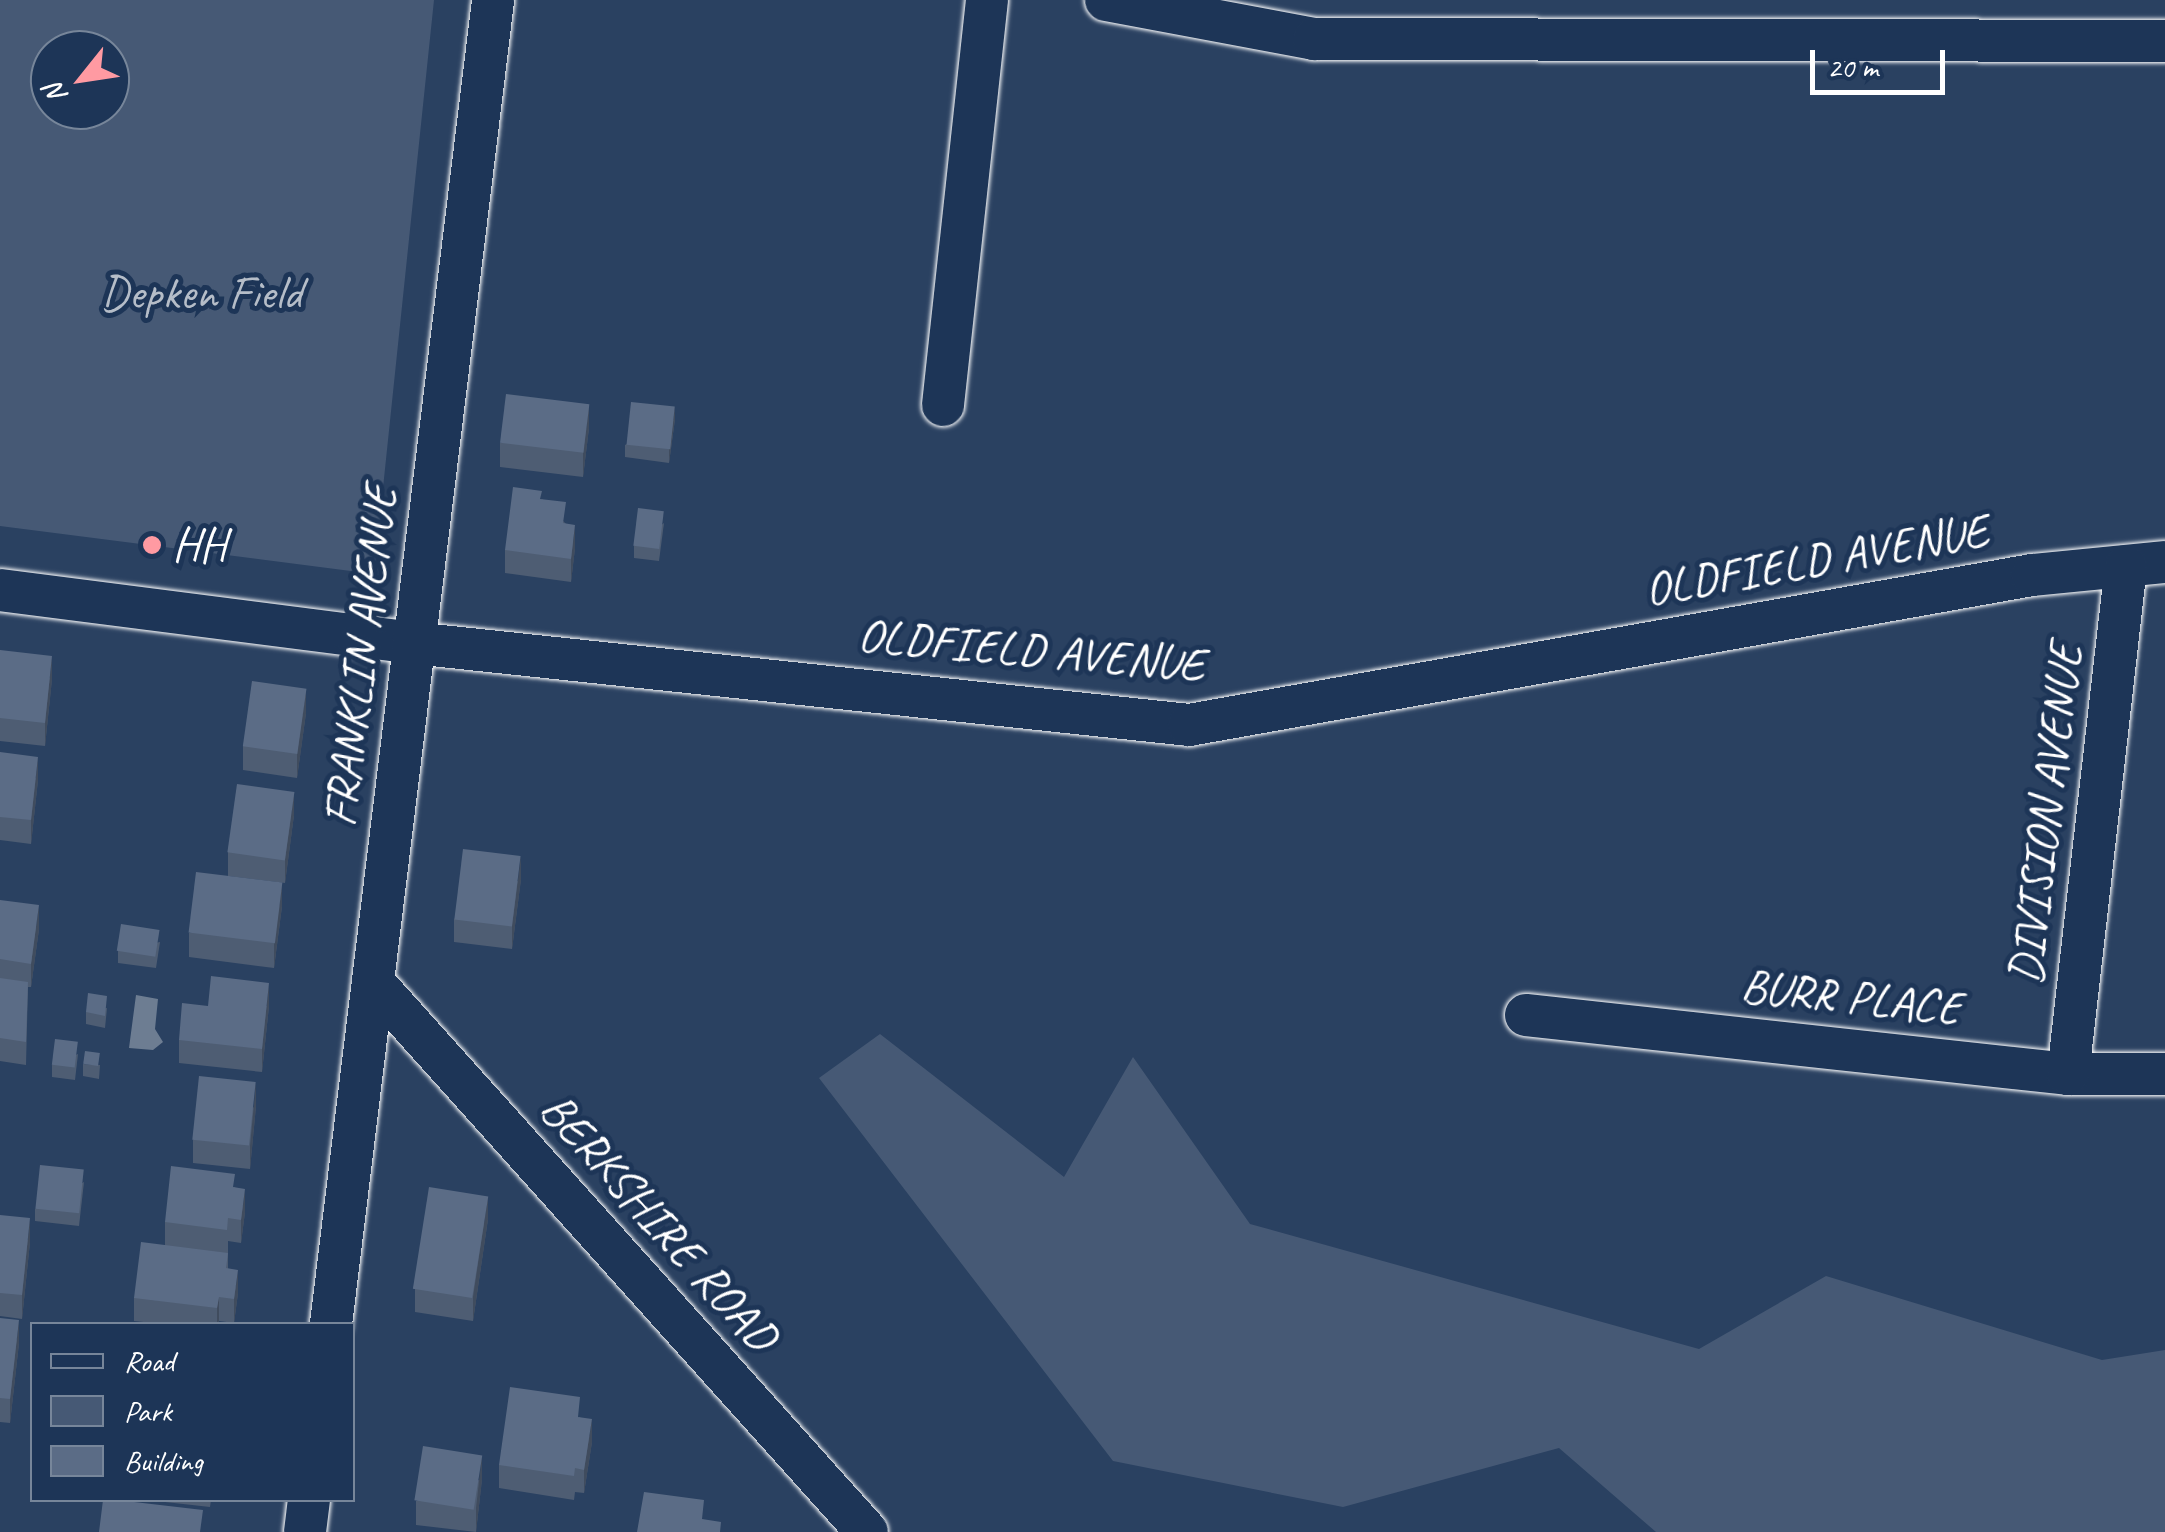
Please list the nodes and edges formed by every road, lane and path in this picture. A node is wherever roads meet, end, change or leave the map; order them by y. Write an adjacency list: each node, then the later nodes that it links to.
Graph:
1 (492, 0): 8 (street, FRANKLIN AVENUE)
2 (988, 0): 5 (street)
3 (1106, 0): 4 (street)
4 (2165, 41)
5 (944, 405)
6 (2146, 564): 8 (street, OLDFIELD AVENUE); 11 (street, DIVISION AVENUE)
7 (0, 590): 8 (street, OLDFIELD AVENUE)
8 (414, 643): 9 (street, FRANKLIN AVENUE)
9 (373, 982): 13 (street, FRANKLIN AVENUE); 16 (street, BERKSHIRE ROAD)
10 (1526, 1015): 11 (street, BURR PLACE)
11 (2068, 1074): 12 (street, BURR PLACE)
12 (2165, 1074)
13 (331, 1322)
14 (309, 1502): 15 (street)
15 (305, 1532)
16 (867, 1532)

